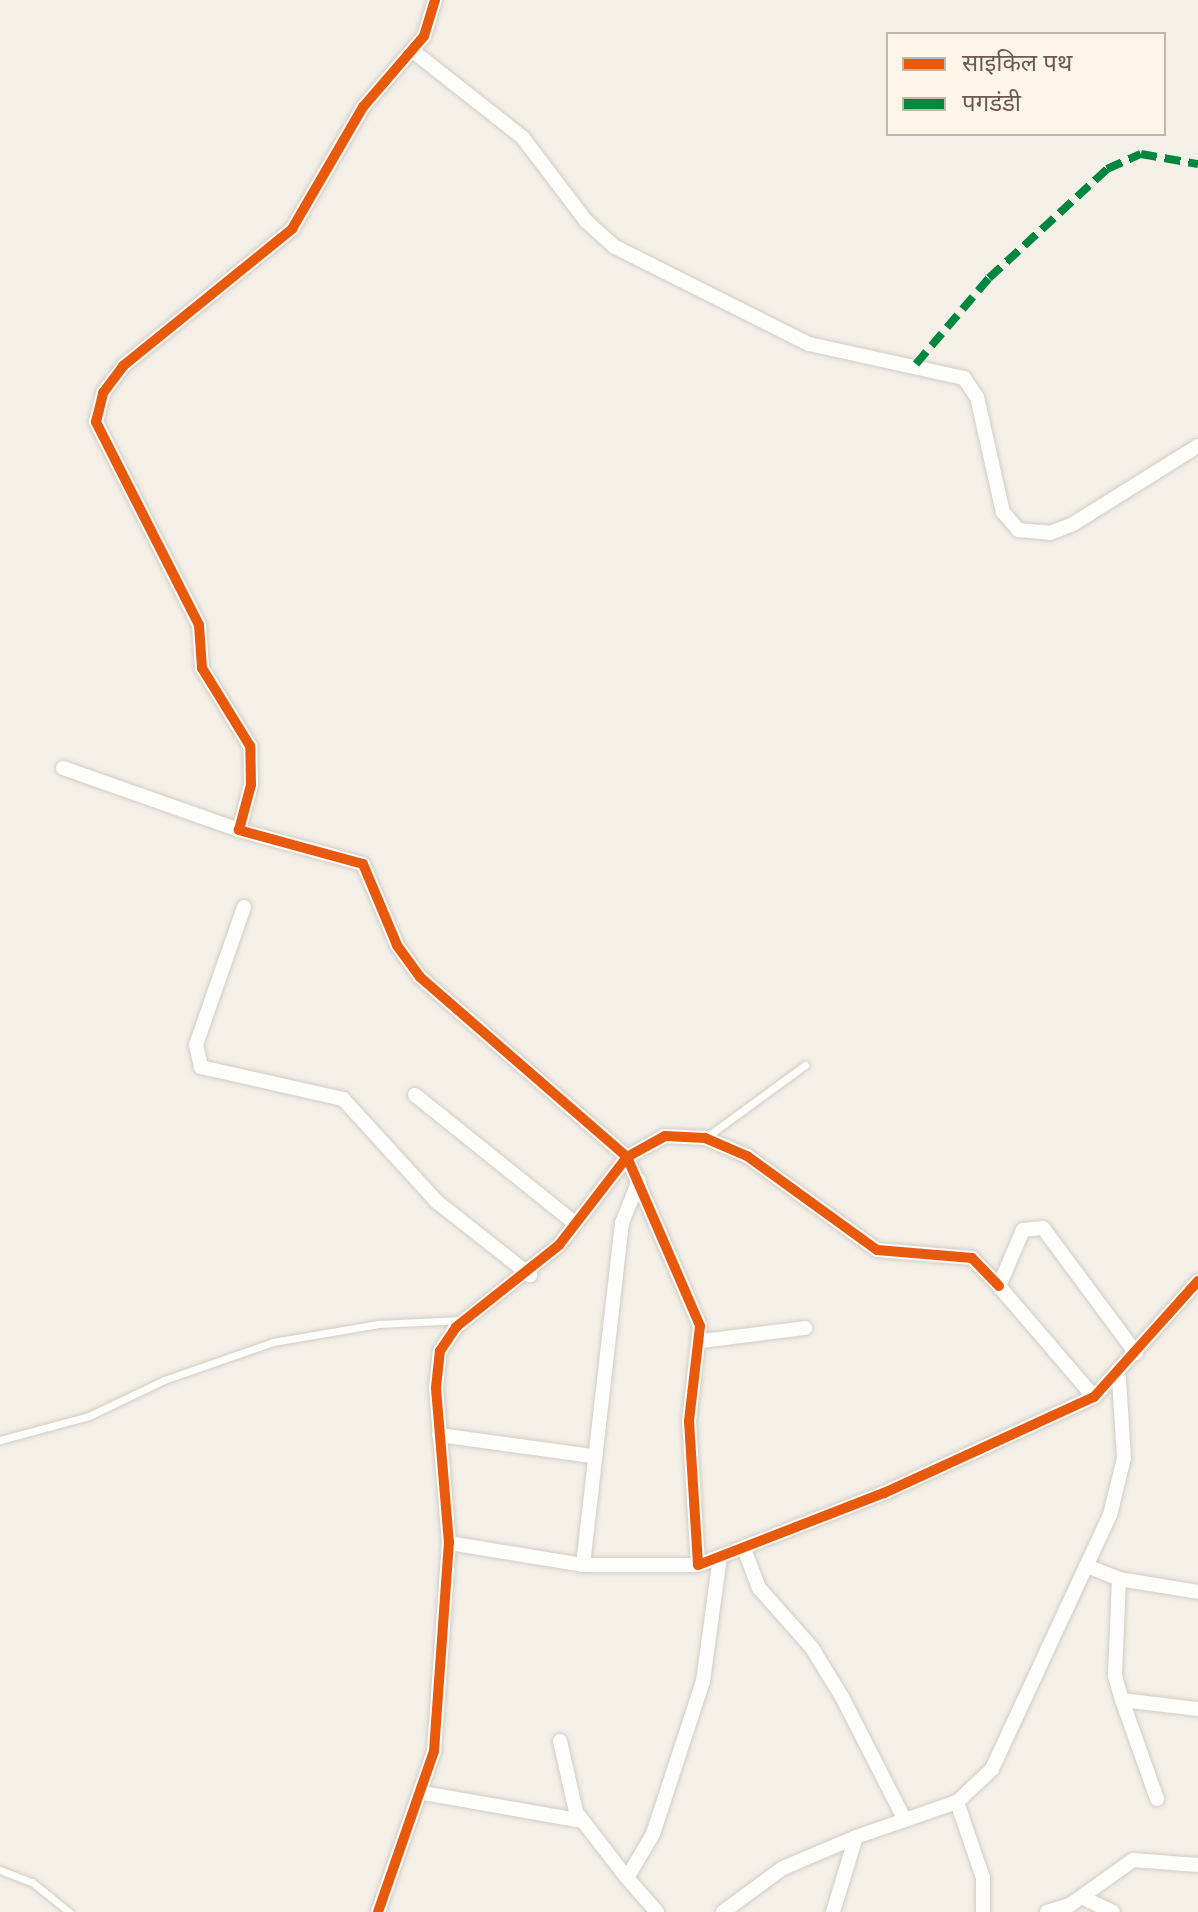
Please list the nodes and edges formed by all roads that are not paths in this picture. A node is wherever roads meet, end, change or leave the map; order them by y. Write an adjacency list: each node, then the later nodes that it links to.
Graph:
1 (435, 0): 2 (street)
2 (413, 51): 3 (street); 5 (street)
3 (1198, 446)
4 (63, 768): 5 (street)
5 (239, 830): 10 (street)
6 (244, 907): 13 (street)
7 (805, 1065): 9 (lane)
8 (415, 1095): 12 (street)
9 (705, 1138): 10 (street); 15 (street)
10 (627, 1157): 11 (street); 12 (street)
11 (639, 1180): 18 (street); 24 (street)
12 (575, 1223): 13 (street)
13 (530, 1275): 16 (street)
14 (1198, 1281): 19 (street)
15 (999, 1286): 19 (street); 21 (street)
16 (465, 1320): 22 (street); 23 (lane)
17 (805, 1328): 18 (street)
18 (702, 1341): 29 (street)
19 (1136, 1353): 20 (street)
20 (1119, 1378): 21 (street); 30 (street)
21 (1094, 1397): 26 (street)
22 (439, 1435): 24 (street); 25 (street)
23 (0, 1440)
24 (593, 1456): 28 (street)
25 (449, 1543): 28 (street); 36 (street)
26 (744, 1549): 27 (street); 39 (street)
27 (720, 1557): 29 (street); 44 (street)
28 (583, 1565): 29 (street)
29 (698, 1565)
30 (1087, 1566): 31 (street); 38 (street)
31 (1119, 1579): 32 (street); 33 (street)
32 (1198, 1592)
33 (1122, 1700): 34 (street); 37 (street)
34 (1198, 1709)
35 (560, 1741): 40 (street)
36 (424, 1793): 40 (street); 47 (street)
37 (1157, 1799)
38 (957, 1802): 39 (street); 51 (street)
39 (905, 1820): 41 (street)
40 (582, 1821): 44 (street)
41 (856, 1837): 49 (street); 50 (street)
42 (1198, 1865): 45 (street)
43 (0, 1870): 46 (lane)
44 (627, 1878): 48 (street)
45 (1081, 1897): 52 (street); 53 (street)
46 (69, 1912)
47 (378, 1912)
48 (657, 1912)
49 (723, 1912)
50 (833, 1912)
51 (983, 1912)
52 (1047, 1912)
53 (1113, 1912)

